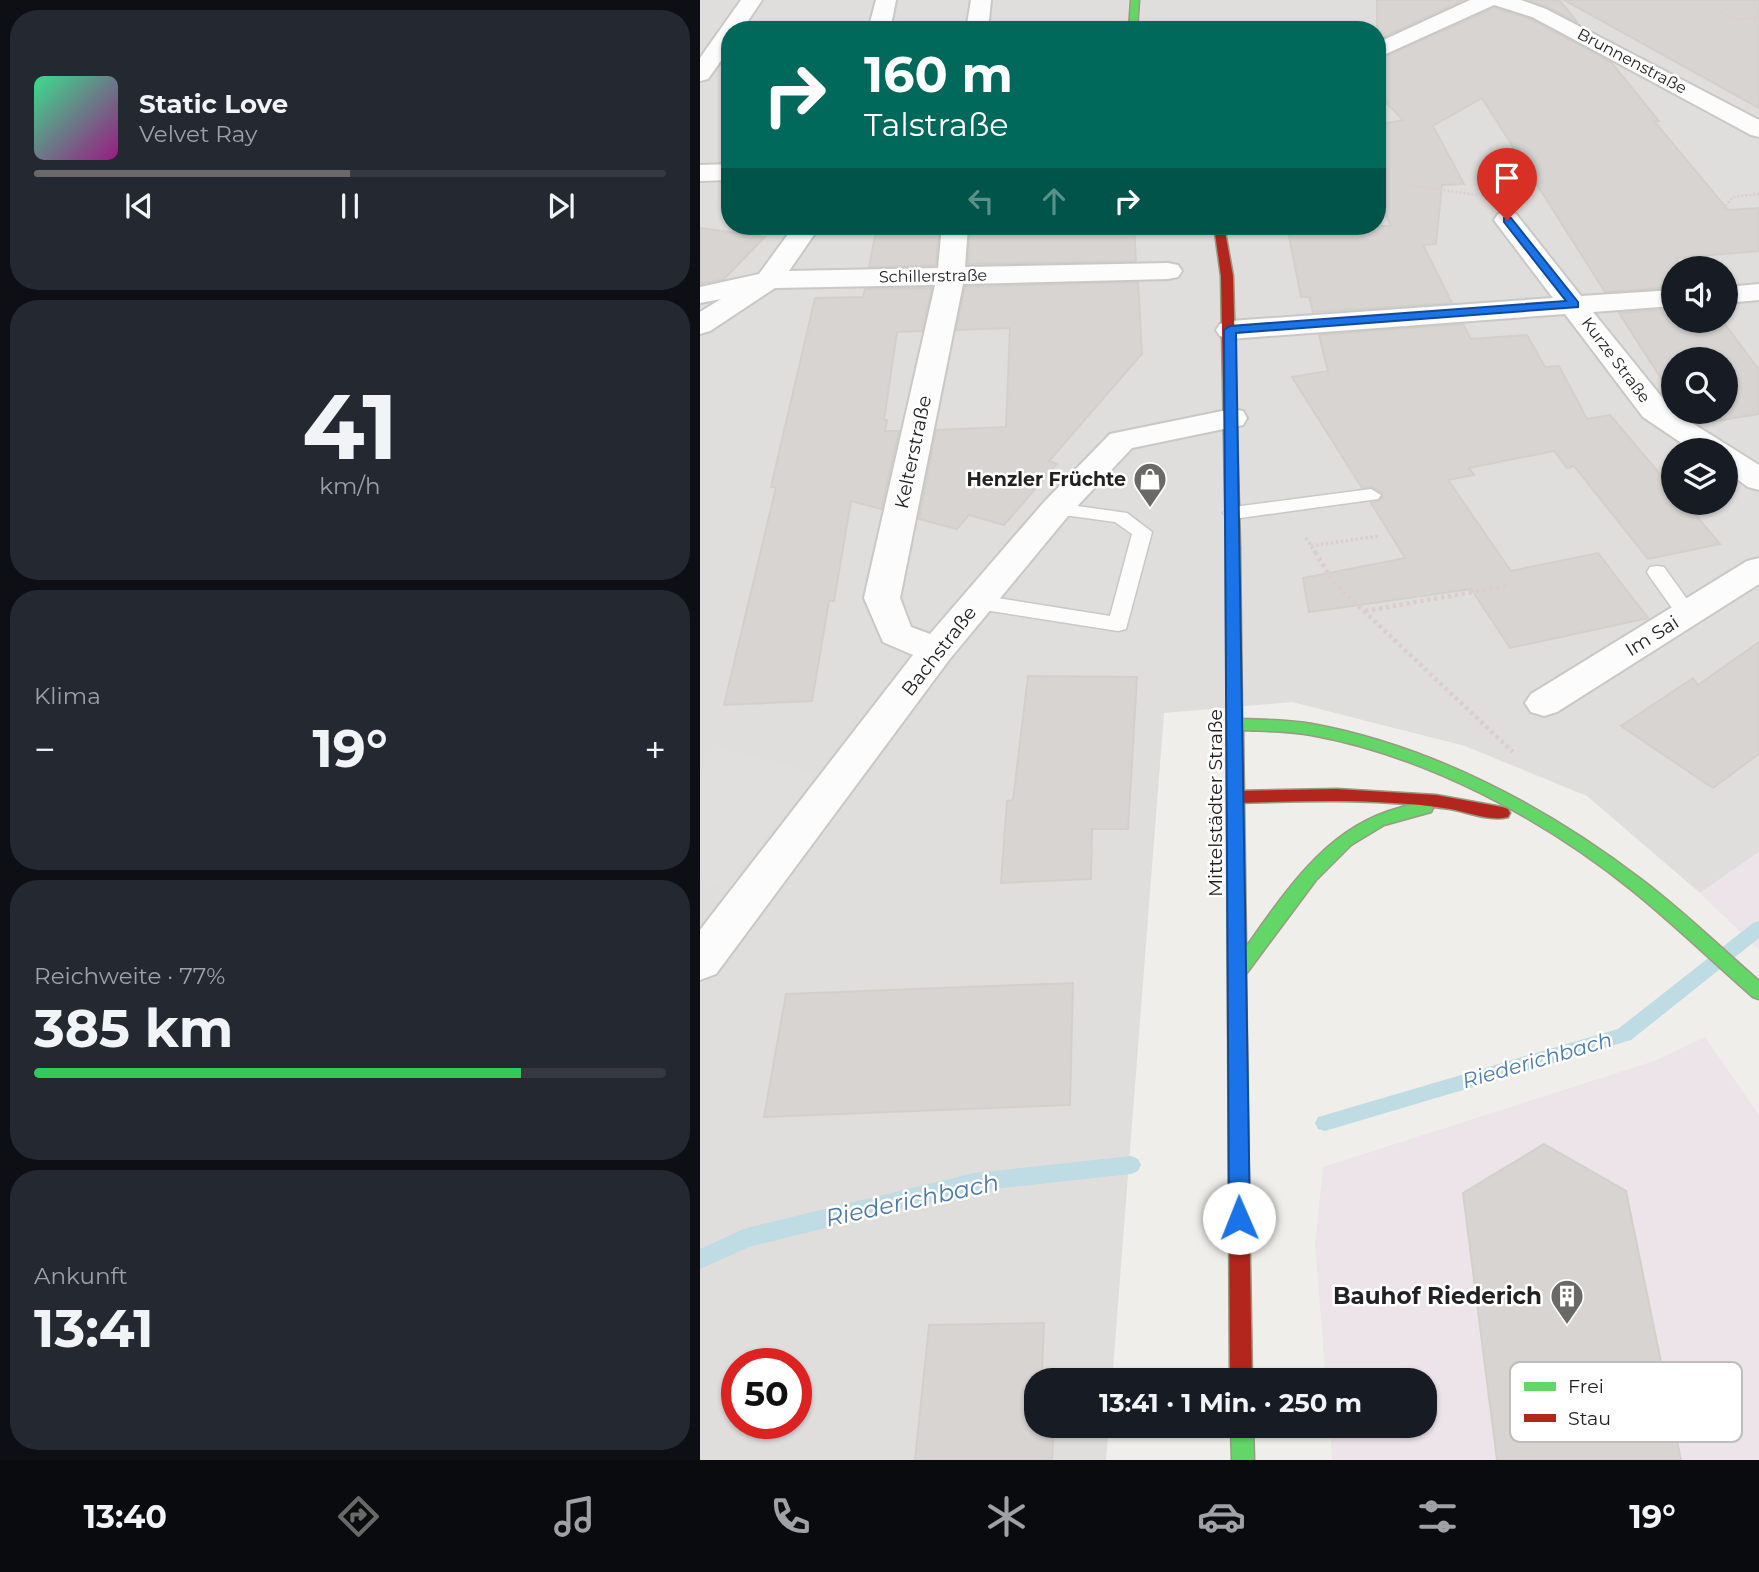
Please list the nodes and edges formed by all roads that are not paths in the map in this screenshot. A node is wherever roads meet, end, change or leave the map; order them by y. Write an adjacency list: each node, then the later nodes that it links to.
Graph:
1 (752, 0): 7 (street)
2 (886, 0): 8 (street)
3 (981, 0): 9 (street)
4 (1135, 0): 10 (main road)
5 (1487, 0): 12 (street)
6 (1501, 0): 14 (street, Brunnenstraße)
7 (737, 21)
8 (881, 21)
9 (978, 21)
10 (1134, 21)
11 (721, 44): 13 (street)
12 (1386, 47)
13 (700, 74)
14 (1759, 130)
15 (721, 172): 16 (street)
16 (700, 173)
17 (1507, 220): 28 (street, Kurze Straße)
18 (801, 235): 23 (street)
19 (954, 235): 22 (street, Kelterstraße)
20 (1220, 235): 30 (main road, Mittelstädter Straße)
21 (1168, 271): 22 (street, Schillerstraße)
22 (951, 275): 23 (street, Schillerstraße); 42 (street, Kelterstraße)
23 (769, 280): 26 (street, Schillerstraße); 29 (street)
24 (1759, 292): 25 (street)
25 (1738, 294)
26 (700, 295)
27 (1661, 299): 28 (street)
28 (1574, 304): 30 (street); 32 (street, Kurze Straße)
29 (700, 325)
30 (1230, 330): 31 (main road, Mittelstädter Straße)
31 (1232, 418): 36 (street, Bachstraße); 37 (main road, Mittelstädter Straße)
32 (1696, 438)
33 (1738, 465): 34 (street)
34 (1759, 480)
35 (1371, 495): 37 (lane)
36 (1056, 509): 40 (street, Bachstraße); 40 (lane)
37 (1233, 513): 44 (main road, Mittelstädter Straße)
38 (1759, 569): 41 (street, Im Sai)
39 (1657, 572): 41 (lane)
40 (978, 602): 42 (street, Bachstraße)
41 (1687, 614): 43 (street, Im Sai)
42 (936, 651): 48 (street, Bachstraße)
43 (1544, 703)
44 (1236, 723): 45 (main road, Mittelstädter Straße); 47 (main road)
45 (1236, 797): 46 (main road); 49 (main road, Mittelstädter Straße)
46 (1453, 802): 47 (main road); 49 (main road)
47 (1545, 825): 50 (main road)
48 (700, 962)
49 (1236, 974): 51 (main road, Mittelstädter Straße)
50 (1759, 992)
51 (1241, 1368)
52 (1242, 1438): 53 (main road)
53 (1242, 1460)

